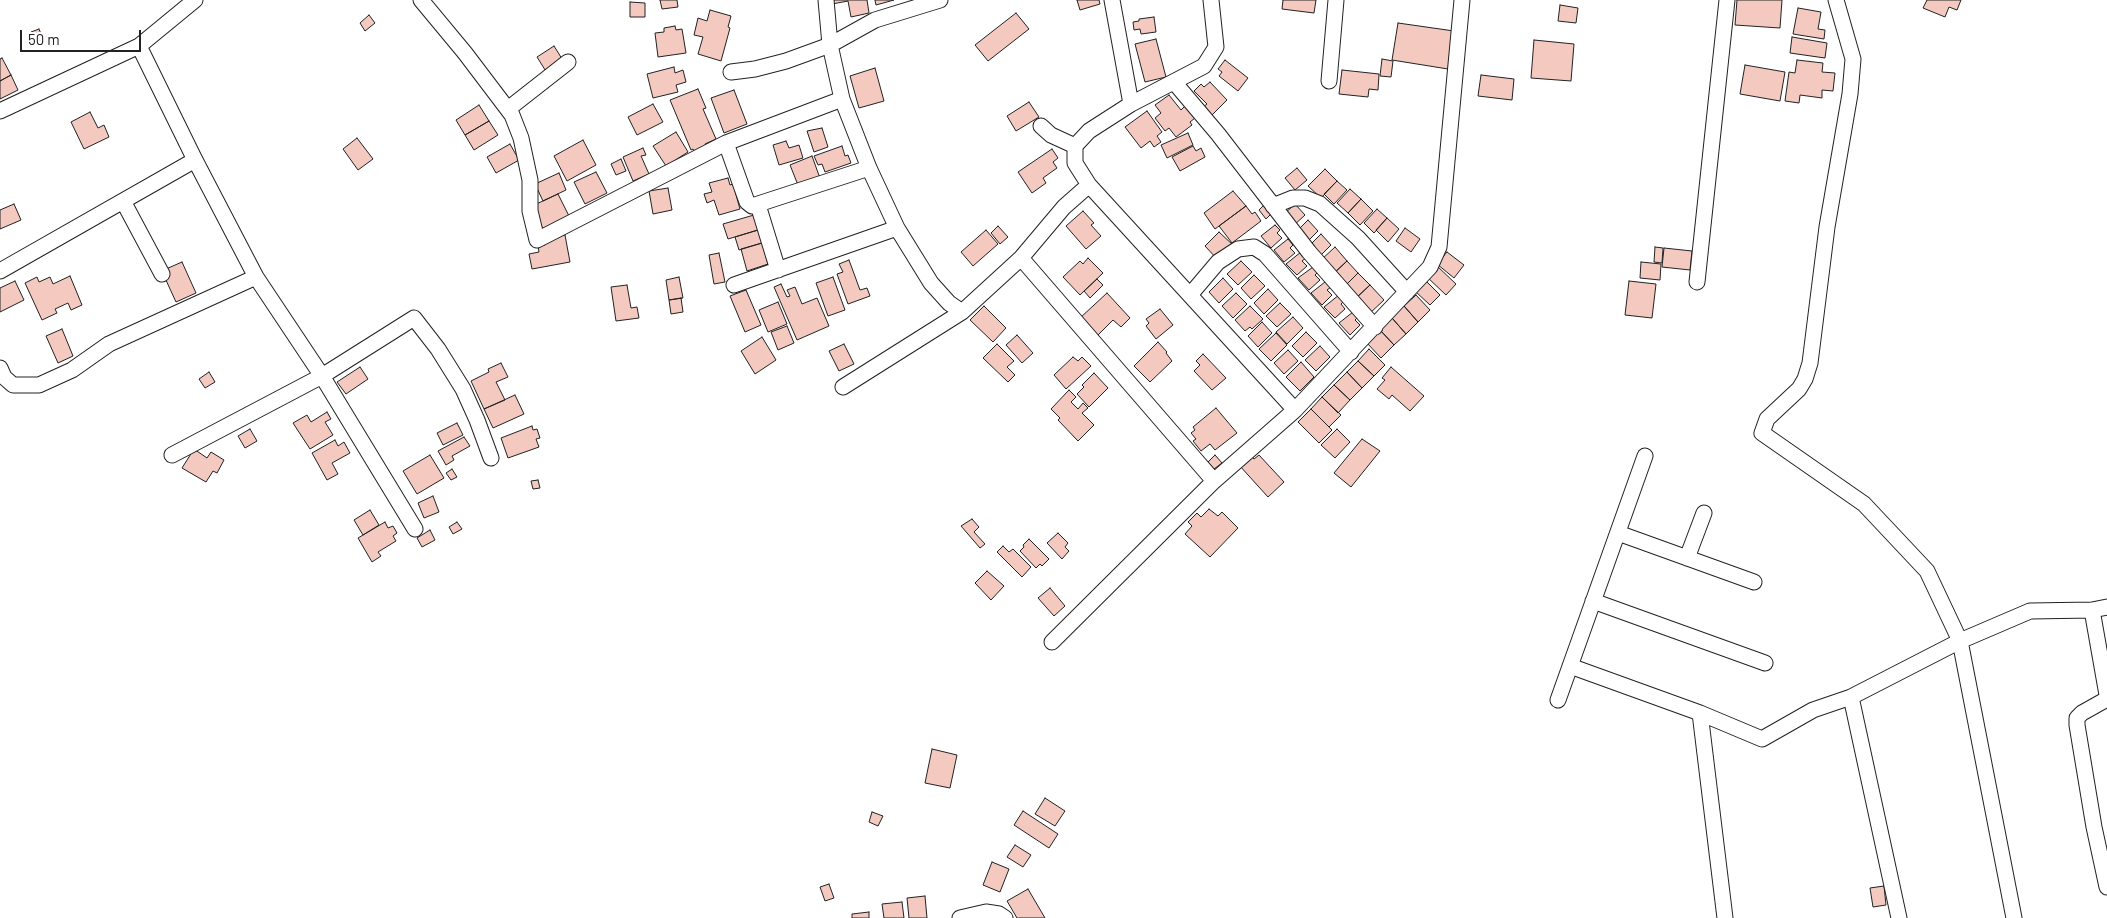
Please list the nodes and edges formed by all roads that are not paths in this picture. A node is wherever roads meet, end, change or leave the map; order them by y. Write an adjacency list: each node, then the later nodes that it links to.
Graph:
1 (196, 0): 12 (street)
2 (422, 0): 19 (street)
3 (826, 0): 11 (street)
4 (940, 0): 11 (street)
5 (1112, 0): 18 (street)
6 (1211, 0): 16 (street)
7 (1336, 0): 15 (street)
8 (1462, 0): 38 (street)
9 (1727, 0): 36 (street)
10 (1836, 0): 59 (street)
11 (830, 45): 14 (street); 17 (street)
12 (140, 46): 20 (street); 24 (street)
13 (568, 62): 19 (street)
14 (731, 72)
15 (1329, 81)
16 (1174, 82): 18 (street); 29 (street)
17 (842, 99): 22 (street); 25 (street)
18 (1132, 104): 23 (street)
19 (508, 109): 22 (street)
20 (0, 111)
21 (1041, 126): 23 (street)
22 (726, 143): 28 (street)
23 (1075, 146): 26 (street)
24 (195, 160): 27 (street); 35 (street)
25 (869, 168): 28 (street); 30 (street)
26 (1089, 185): 31 (street); 39 (street)
27 (124, 201): 33 (street); 34 (street)
28 (758, 206): 32 (street)
29 (1273, 206): 38 (street); 41 (street)
30 (897, 228): 32 (street); 40 (street)
31 (1020, 258): 40 (street); 50 (street)
32 (778, 270): 37 (street)
33 (0, 271)
34 (162, 274)
35 (256, 276): 43 (street); 44 (street)
36 (1696, 282)
37 (734, 285)
38 (1407, 292): 41 (street)
39 (1190, 295): 42 (street); 46 (street)
40 (962, 312): 45 (street)
41 (1375, 327): 42 (street)
42 (1351, 352): 46 (street)
43 (0, 368)
44 (322, 376): 47 (street); 49 (street); 52 (street)
45 (843, 387)
46 (1295, 410): 50 (street)
47 (172, 455)
48 (1645, 456): 53 (street)
49 (491, 458)
50 (1214, 481): 60 (street)
51 (1704, 513): 54 (street)
52 (415, 529)
53 (1618, 533): 54 (street); 56 (street)
54 (1688, 558): 55 (street)
55 (1754, 582)
56 (1593, 601): 61 (street); 62 (street)
57 (2107, 607): 58 (street)
58 (2092, 610): 59 (street); 63 (street)
59 (1960, 641): 64 (street); 73 (street)
60 (1052, 642)
61 (1765, 663)
62 (1570, 666): 66 (street); 67 (street)
63 (2107, 695)
64 (1851, 697): 67 (street); 72 (street)
65 (2107, 699): 68 (street)
66 (1558, 700)
67 (1700, 713): 71 (street)
68 (2106, 881)
69 (960, 918): 70 (street)
70 (1005, 918)
71 (1725, 918)
72 (1899, 918)
73 (2014, 918)

